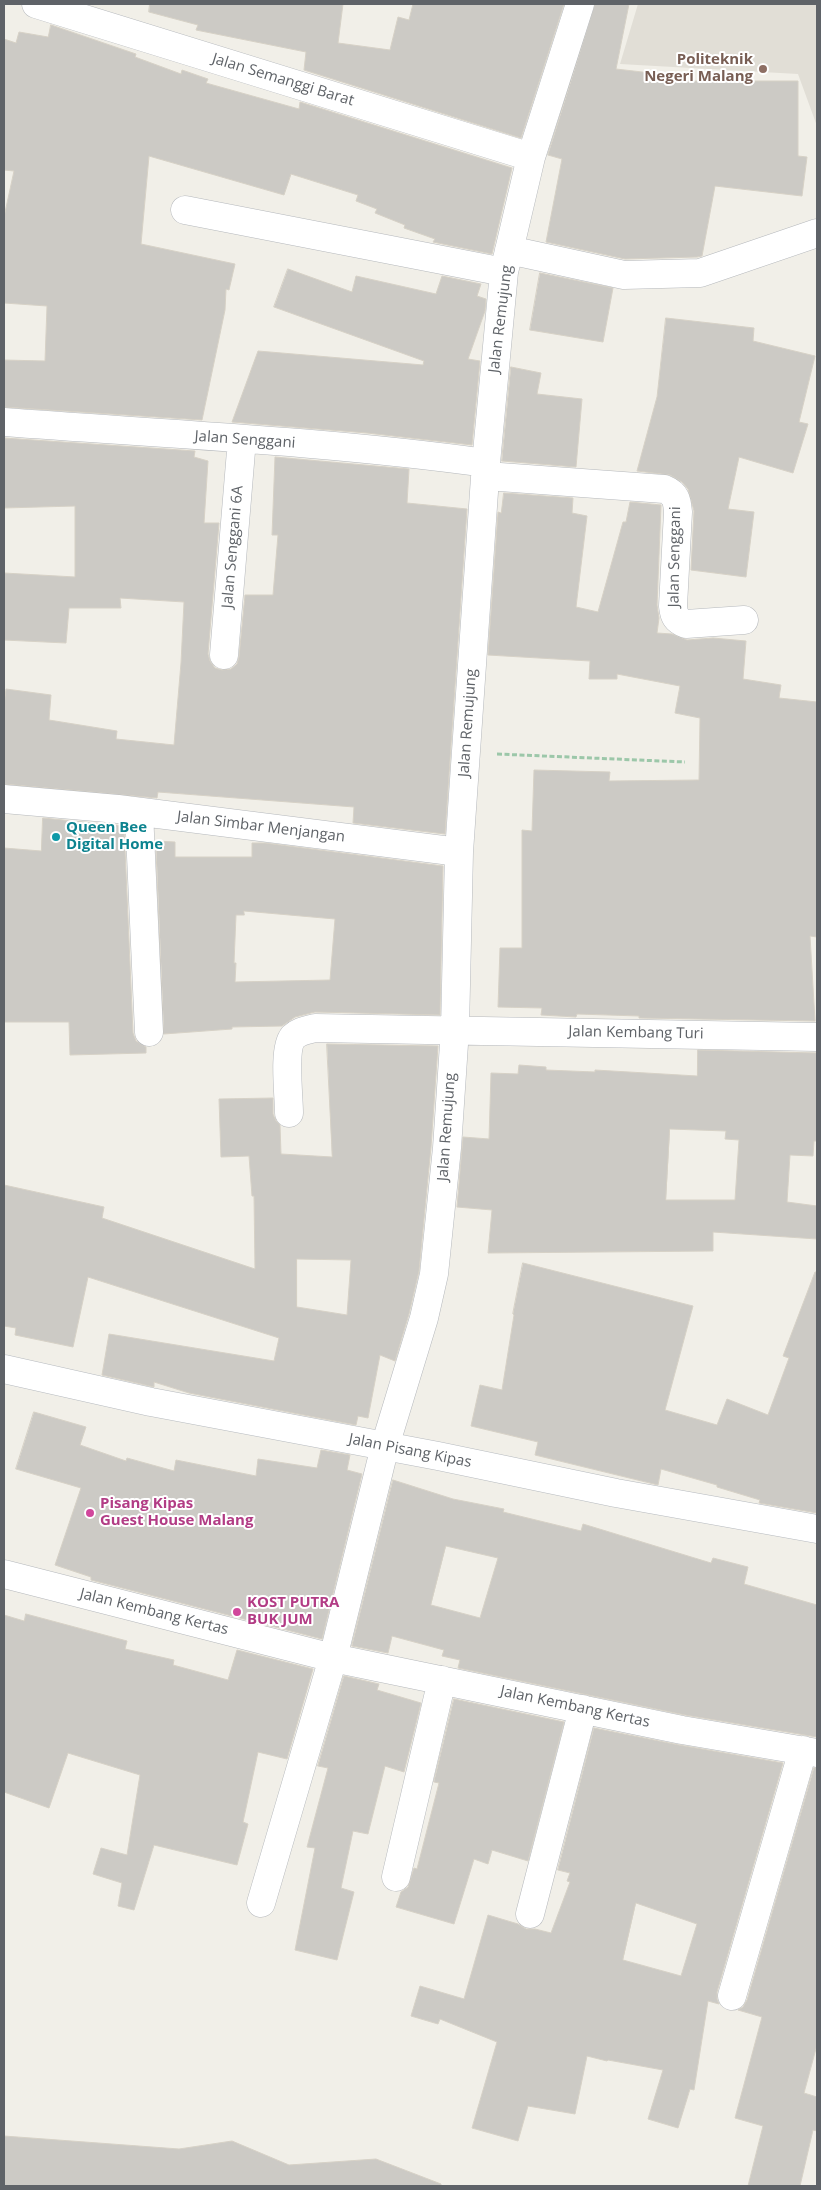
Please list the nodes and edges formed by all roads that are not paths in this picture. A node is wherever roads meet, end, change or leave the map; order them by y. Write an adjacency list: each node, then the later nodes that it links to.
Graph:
1 (36, 4): 3 (street, Jalan Semanggi Barat)
2 (580, 4): 3 (street, Jalan Remujung)
3 (530, 157): 6 (street, Jalan Remujung)
4 (186, 210): 6 (street)
5 (817, 233): 6 (street)
6 (507, 261): 9 (street, Jalan Remujung)
7 (4, 422): 8 (street, Jalan Senggani)
8 (242, 439): 9 (street, Jalan Senggani); 11 (street, Jalan Senggani 6A)
9 (486, 469): 10 (street, Jalan Senggani); 14 (street, Jalan Remujung)
10 (744, 620)
11 (224, 655)
12 (4, 799): 13 (street, Jalan Simbar Menjangan)
13 (139, 812): 14 (street, Jalan Simbar Menjangan); 16 (street)
14 (459, 852): 15 (street, Jalan Remujung)
15 (455, 1029): 17 (street, Jalan Kembang Turi); 18 (street, Jalan Kembang Turi); 20 (street, Jalan Remujung)
16 (148, 1032)
17 (817, 1037)
18 (289, 1112)
19 (4, 1368): 20 (street, Jalan Pisang Kipas)
20 (385, 1446): 21 (street, Jalan Pisang Kipas); 23 (street)
21 (817, 1529)
22 (4, 1574): 23 (street, Jalan Kembang Kertas)
23 (333, 1658): 24 (street, Jalan Kembang Kertas); 28 (street)
24 (442, 1680): 25 (street, Jalan Kembang Kertas); 27 (street)
25 (584, 1709): 26 (street, Jalan Kembang Kertas); 29 (street)
26 (810, 1751): 30 (street)
27 (396, 1877)
28 (261, 1903)
29 (530, 1914)
30 (732, 1996)

